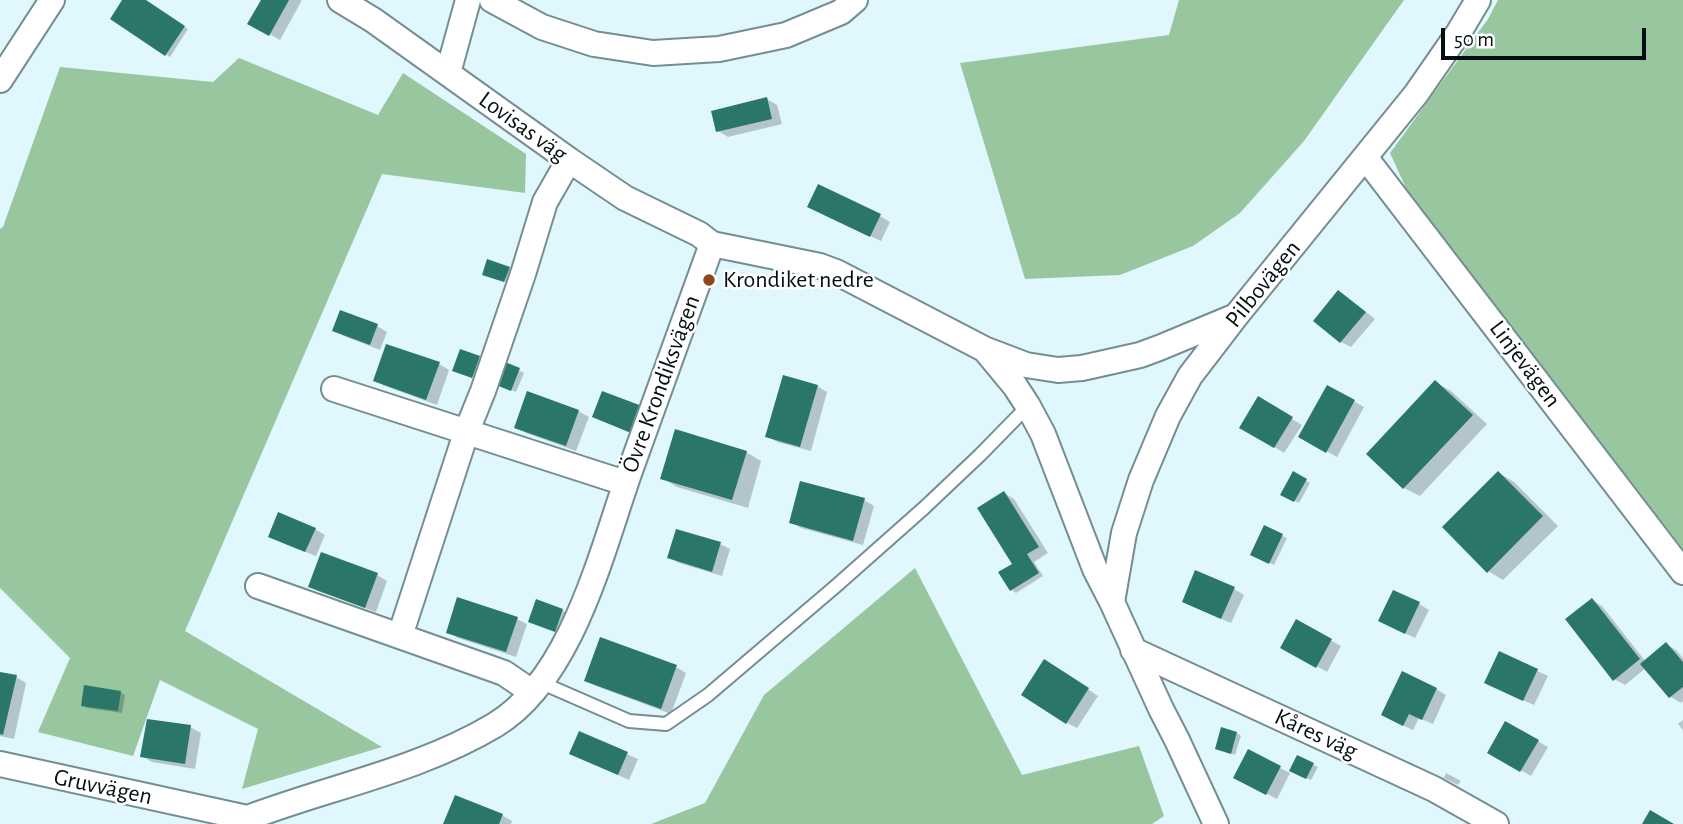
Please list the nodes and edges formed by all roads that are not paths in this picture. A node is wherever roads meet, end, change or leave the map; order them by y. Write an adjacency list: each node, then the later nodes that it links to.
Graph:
1 (52, 0): 8 (street)
2 (340, 0): 7 (street, Lovisas väg)
3 (468, 0): 7 (street)
4 (492, 0): 5 (street)
5 (855, 0)
6 (1478, 0): 9 (street, Pilbovägen)
7 (448, 73): 10 (street, Lovisas väg)
8 (0, 80)
9 (1365, 157): 12 (street, Pilbovägen); 18 (street, Linjevägen)
10 (569, 160): 11 (street, Lovisas väg); 16 (street)
11 (712, 244): 13 (street); 17 (street, Övre Krondiksvägen)
12 (1237, 316): 13 (street); 20 (street, Pilbovägen)
13 (984, 349): 15 (street)
14 (334, 389): 16 (street)
15 (1028, 406): 20 (street); 23 (lane)
16 (466, 433): 17 (street); 21 (street)
17 (625, 483): 23 (street, Övre Krondiksvägen)
18 (1683, 572)
19 (258, 586): 21 (street)
20 (1112, 601): 22 (street)
21 (400, 636): 23 (street)
22 (1133, 650): 26 (street); 27 (street, Kåres väg)
23 (537, 687): 25 (street, Övre Krondiksvägen)
24 (0, 764): 25 (street, Gruvvägen)
25 (240, 821)
26 (1216, 824)
27 (1496, 824)

